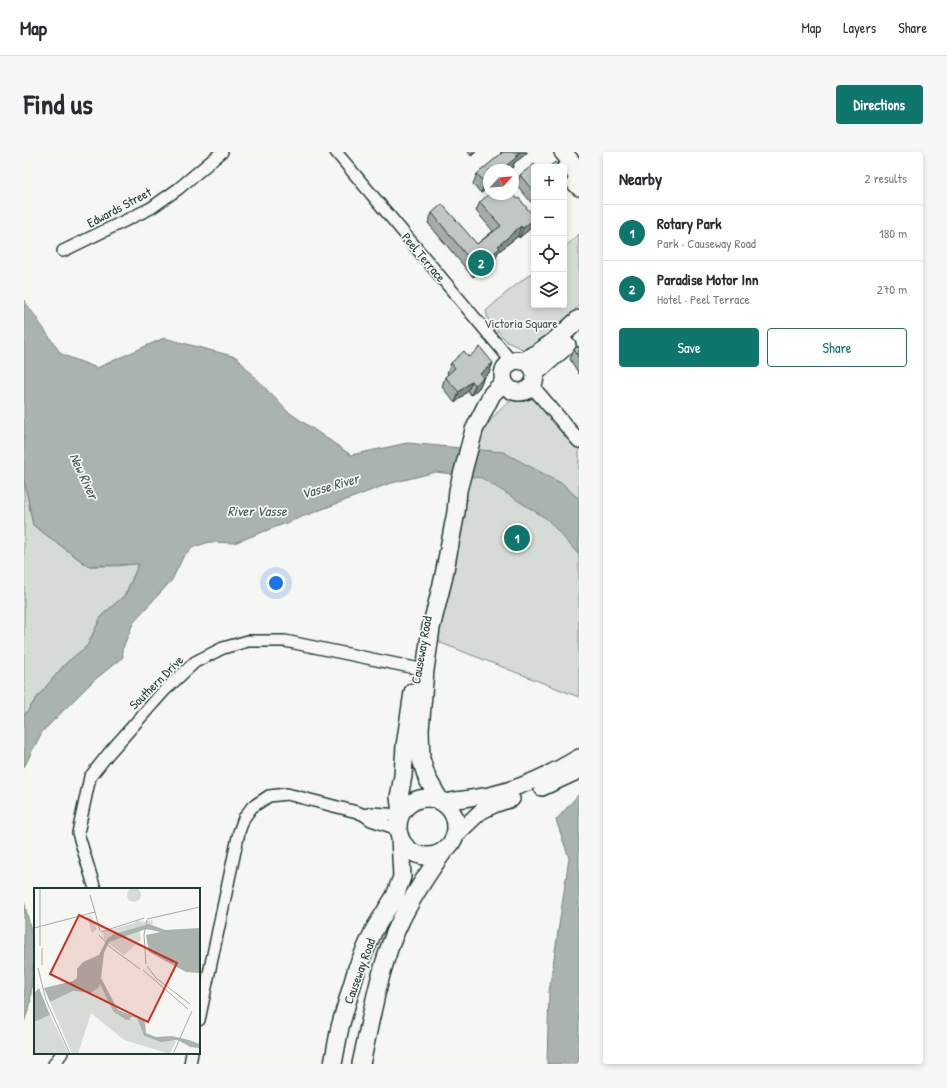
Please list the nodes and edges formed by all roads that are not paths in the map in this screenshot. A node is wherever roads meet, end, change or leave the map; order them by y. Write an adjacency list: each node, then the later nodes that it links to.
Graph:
1 (222, 152): 9 (street, Edwards Street)
2 (336, 152): 12 (street, Peel Terrace)
3 (549, 152): 5 (main road)
4 (563, 152): 6 (main road)
5 (559, 164)
6 (579, 171)
7 (567, 173): 8 (main road)
8 (579, 187)
9 (63, 251)
10 (579, 319): 12 (main road)
11 (579, 334): 13 (main road)
12 (517, 361): 13 (main road); 14 (main road)
13 (533, 379): 14 (main road); 15 (street)
14 (509, 387): 16 (main road, Causeway Road)
15 (579, 441)
16 (421, 669): 19 (main road, Causeway Road); 20 (main road, Causeway Road); 23 (street, Southern Drive)
17 (579, 757): 19 (main road)
18 (579, 771): 21 (main road)
19 (441, 801): 20 (main road); 21 (main road)
20 (400, 824): 22 (main road); 24 (street); 29 (main road, Causeway Road)
21 (455, 836): 22 (main road)
22 (443, 852): 30 (main road, Causeway Road)
23 (95, 888)
24 (200, 1015)
25 (61, 1054): 27 (street)
26 (192, 1054): 28 (street)
27 (54, 1064)
28 (190, 1064)
29 (333, 1064)
30 (361, 1064)

